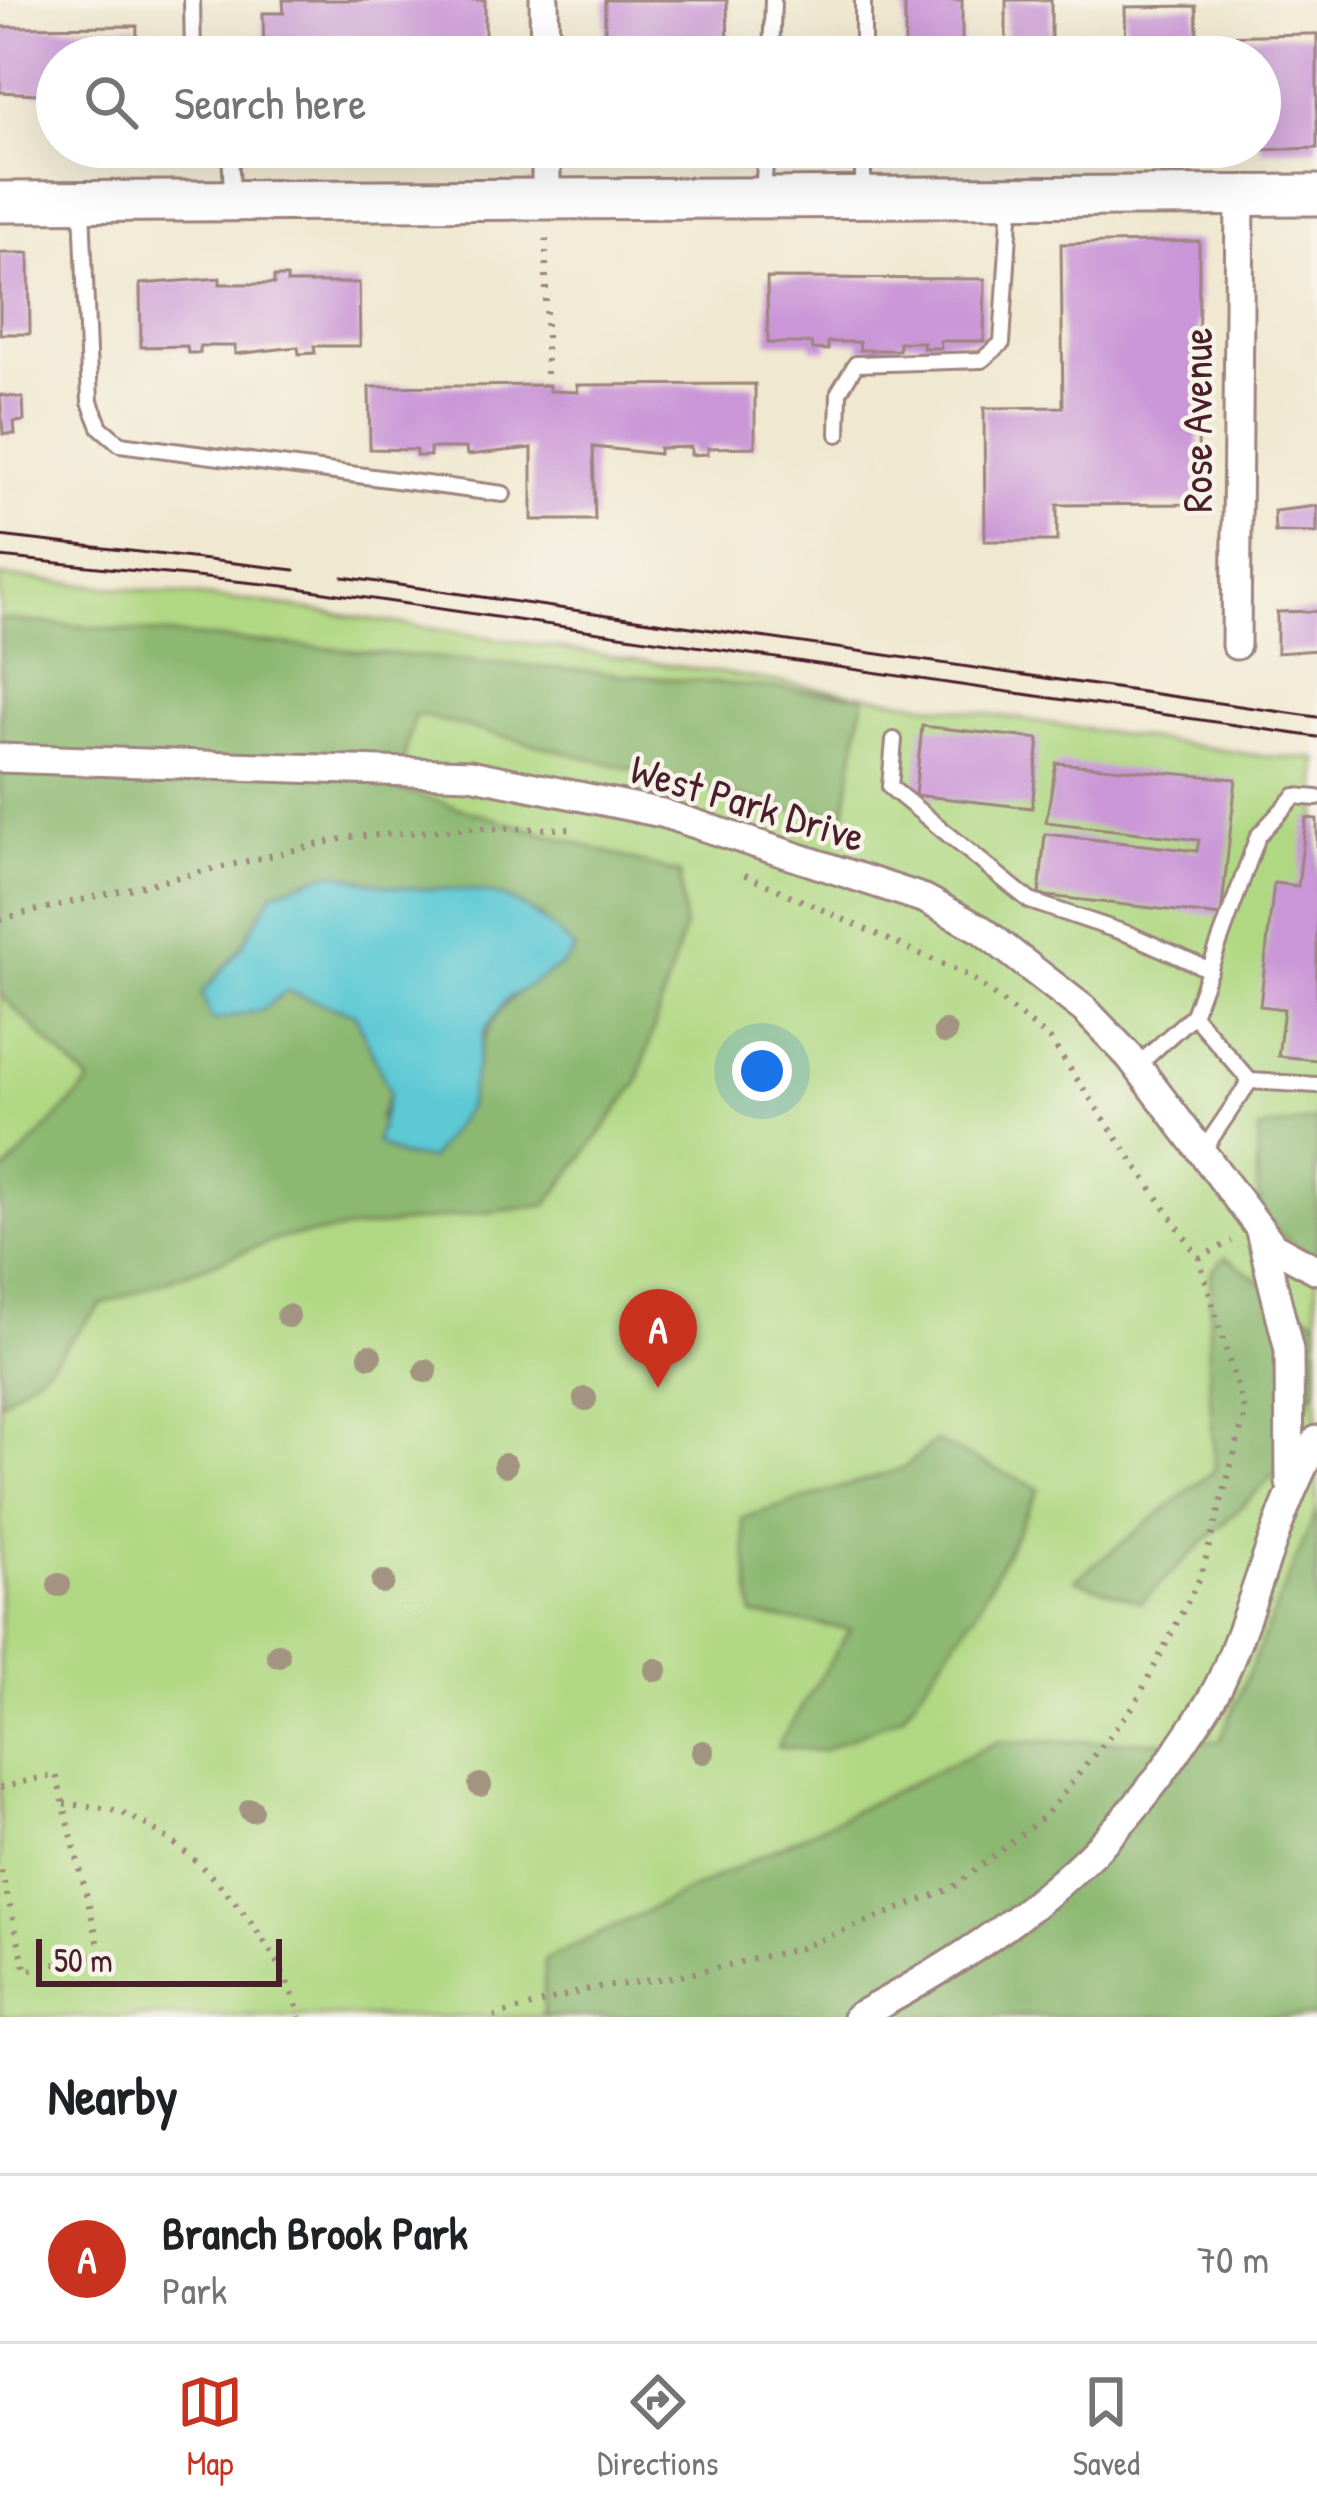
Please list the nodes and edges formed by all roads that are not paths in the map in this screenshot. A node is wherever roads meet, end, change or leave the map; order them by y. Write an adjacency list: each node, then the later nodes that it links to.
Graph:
1 (192, 0): 5 (lane)
2 (544, 0): 6 (street)
3 (773, 0): 7 (lane)
4 (863, 0): 8 (lane)
5 (193, 36)
6 (545, 36)
7 (771, 36)
8 (863, 36)
9 (235, 168): 18 (lane)
10 (546, 168): 21 (street)
11 (765, 168): 14 (lane)
12 (863, 168): 15 (lane)
13 (1317, 195): 17 (street)
14 (764, 196): 15 (street); 21 (street)
15 (863, 196): 16 (street)
16 (1011, 196): 17 (street); 22 (lane)
17 (1240, 196): 24 (street, Rose Avenue)
18 (232, 200): 20 (street); 21 (street)
19 (0, 202): 20 (street)
20 (82, 202): 23 (lane)
21 (546, 214)
22 (838, 434)
23 (503, 494)
24 (1236, 645)
25 (894, 740): 28 (lane)
26 (0, 758): 30 (street, West Park Drive)
27 (1317, 798): 28 (lane)
28 (1210, 970): 29 (lane)
29 (1193, 1015): 30 (lane); 31 (lane)
30 (1137, 1066): 33 (street, West Park Drive)
31 (1250, 1081): 32 (lane); 33 (lane)
32 (1317, 1085)
33 (1202, 1152): 34 (street, West Park Drive)
34 (1259, 1228): 35 (street, West Park Drive); 37 (street)
35 (1317, 1270)
36 (1317, 1440): 37 (street)
37 (1290, 1488): 38 (street)
38 (857, 2017)

